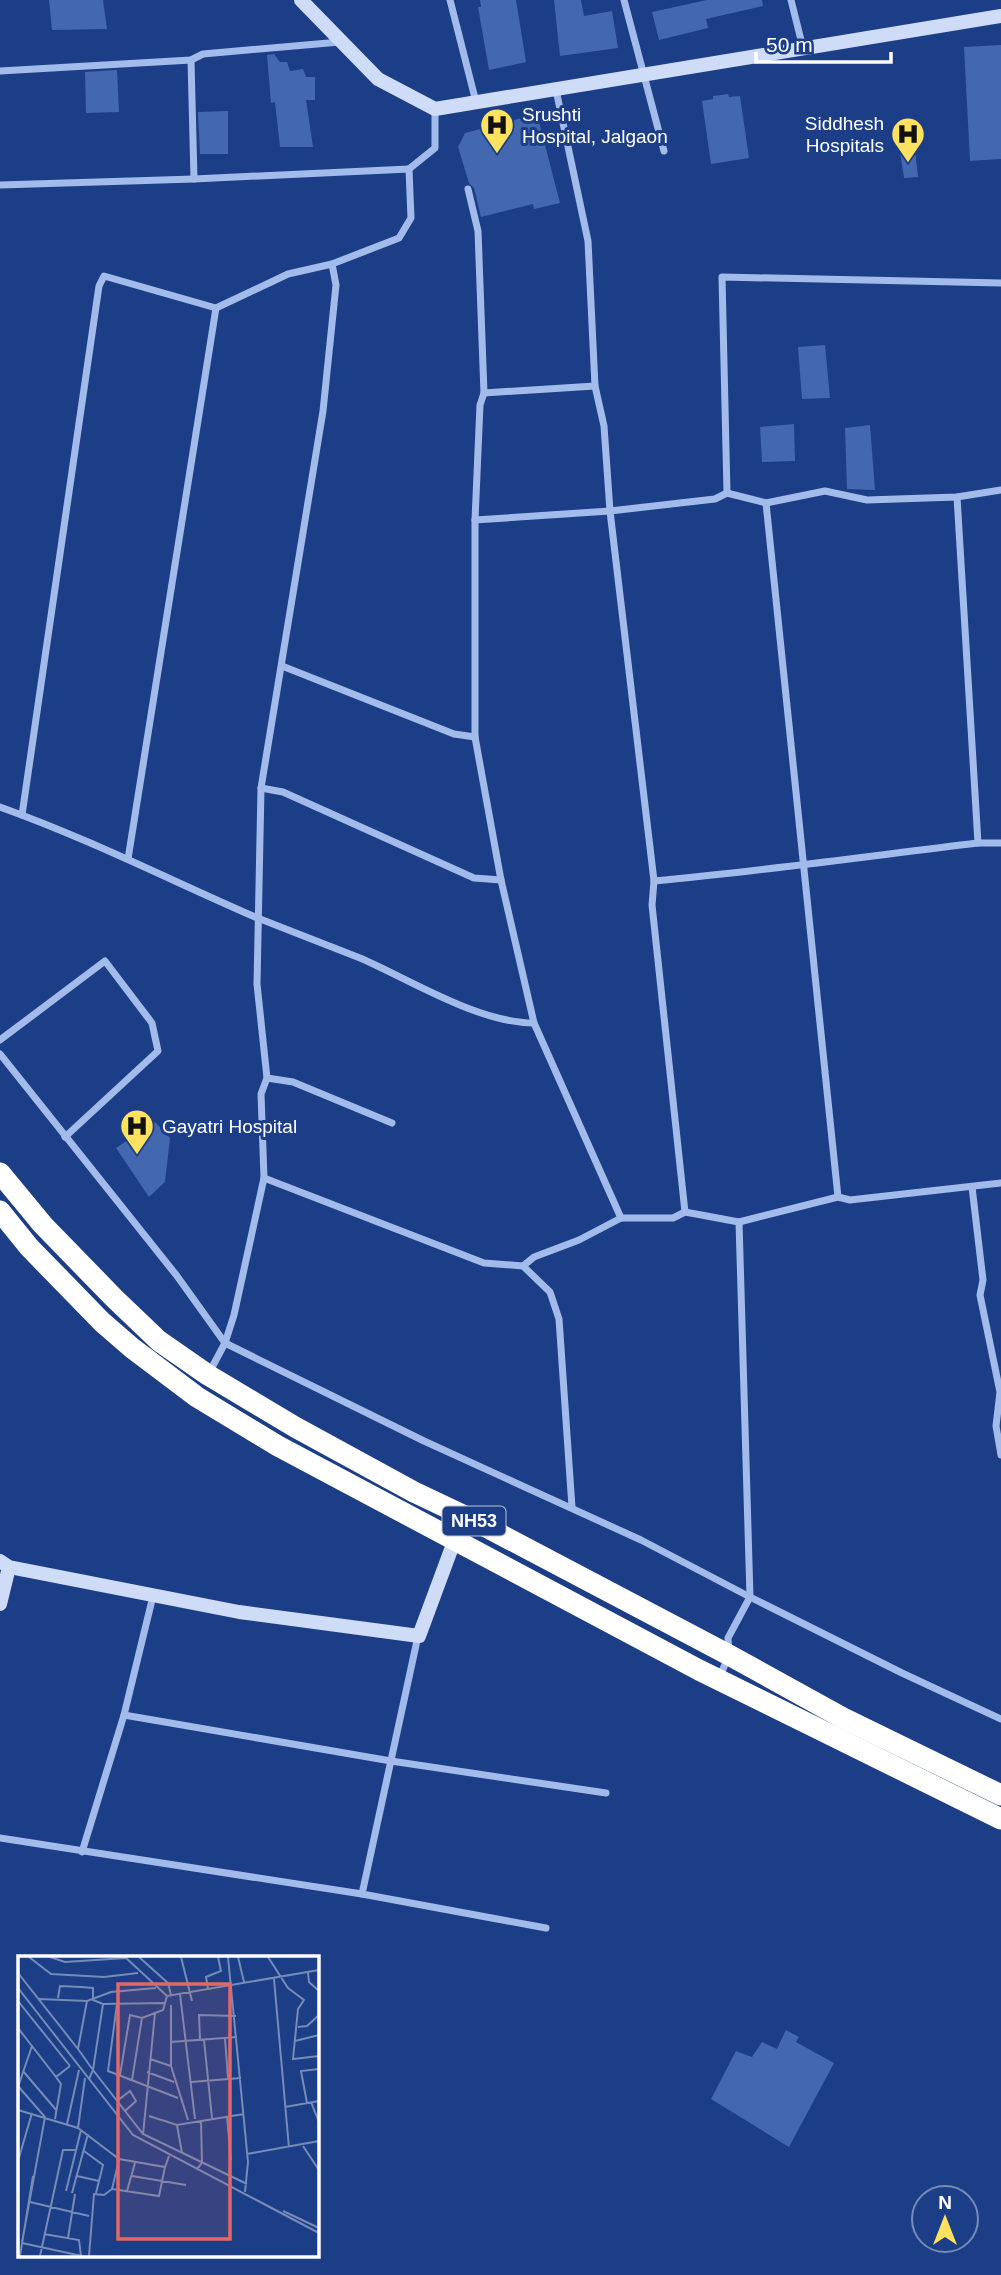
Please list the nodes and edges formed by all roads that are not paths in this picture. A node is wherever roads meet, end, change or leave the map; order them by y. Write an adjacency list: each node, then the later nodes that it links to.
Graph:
1 (301, 0): 6 (main road)
2 (450, 0): 12 (street)
3 (624, 0): 10 (street)
4 (791, 0): 7 (street)
5 (1001, 16): 7 (main road)
6 (342, 42): 8 (street); 13 (main road)
7 (803, 49): 10 (main road)
8 (191, 60): 9 (street); 16 (street)
9 (0, 71)
10 (642, 76): 11 (main road); 14 (street)
11 (556, 90): 12 (main road); 22 (street)
12 (476, 103): 13 (main road)
13 (435, 109): 15 (street)
14 (664, 151)
15 (409, 169): 16 (street); 19 (street)
16 (194, 179): 17 (street)
17 (0, 185)
18 (468, 189): 23 (street)
19 (331, 264): 21 (street); 30 (street)
20 (1001, 283): 25 (street)
21 (216, 308): 34 (street); 37 (street)
22 (595, 386): 23 (street); 28 (street)
23 (485, 393): 29 (street)
24 (1001, 490): 26 (street)
25 (727, 493): 27 (street); 28 (street)
26 (957, 497): 27 (street); 35 (street)
27 (766, 503): 38 (street)
28 (610, 511): 29 (street); 40 (street)
29 (475, 520): 31 (street)
30 (282, 666): 31 (street); 32 (street)
31 (475, 737): 39 (street)
32 (261, 788): 39 (street); 41 (street)
33 (0, 807): 34 (street)
34 (22, 815): 37 (street)
35 (978, 843): 36 (street); 38 (street)
36 (1001, 843)
37 (128, 859): 41 (street)
38 (803, 864): 40 (street); 52 (street)
39 (501, 880): 42 (street)
40 (654, 881): 54 (street)
41 (257, 917): 42 (street); 45 (street)
42 (534, 1023): 55 (street)
43 (0, 1040): 47 (street)
44 (0, 1054): 47 (street)
45 (267, 1078): 46 (street); 49 (street)
46 (391, 1123)
47 (65, 1137): 58 (street)
48 (0, 1173): 59 (highway, NH53)
49 (264, 1178): 57 (street); 58 (street)
50 (1001, 1183): 51 (street)
51 (972, 1187): 52 (street); 60 (street)
52 (838, 1197): 56 (street)
53 (0, 1211): 63 (highway, NH53)
54 (685, 1212): 55 (street); 56 (street)
55 (621, 1218): 57 (street)
56 (739, 1222): 66 (street)
57 (523, 1266): 62 (street)
58 (225, 1343): 59 (street); 62 (street)
59 (208, 1375): 69 (highway, NH53)
60 (1000, 1392): 61 (street)
61 (1001, 1455)
62 (572, 1507): 66 (street)
63 (455, 1539): 68 (main road); 70 (highway, NH53)
64 (5, 1564): 65 (main road); 67 (main road)
65 (153, 1596): 68 (main road); 71 (street)
66 (750, 1597): 69 (street); 72 (street)
67 (0, 1604)
68 (419, 1636): 73 (street)
69 (723, 1647): 70 (street); 70 (street); 75 (highway, NH53)
70 (709, 1674): 76 (highway, NH53)
71 (124, 1715): 73 (street); 78 (street)
72 (1001, 1718)
73 (391, 1761): 74 (street); 79 (street)
74 (606, 1793)
75 (1001, 1796)
76 (1001, 1819)
77 (0, 1838): 78 (street)
78 (82, 1852): 79 (street)
79 (362, 1894): 80 (street)
80 (547, 1928)

